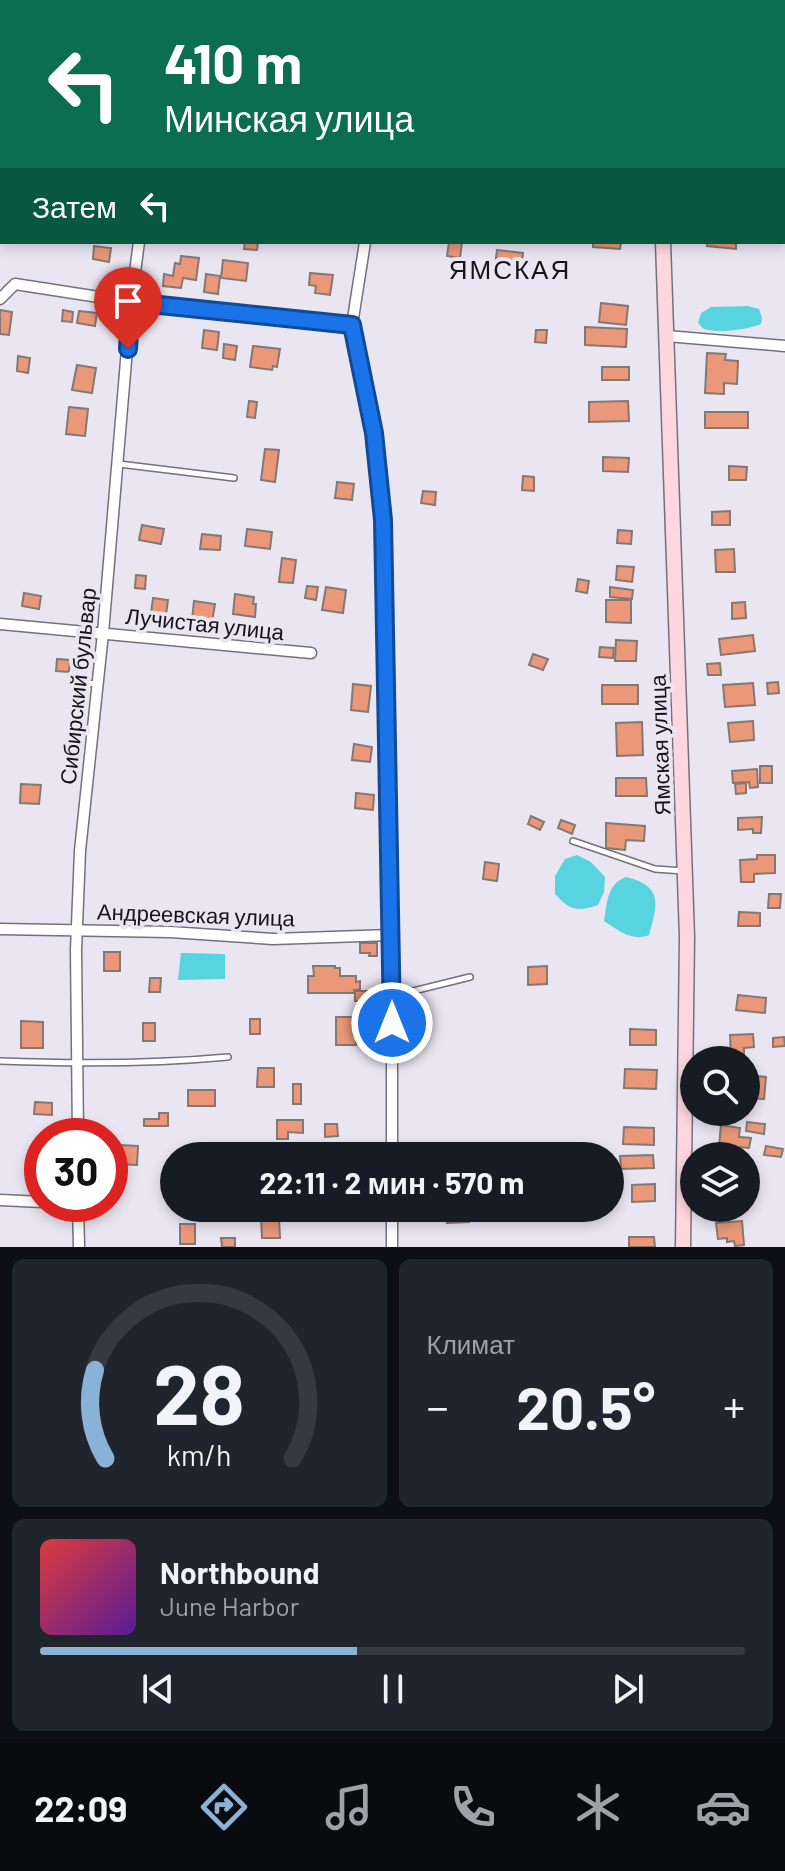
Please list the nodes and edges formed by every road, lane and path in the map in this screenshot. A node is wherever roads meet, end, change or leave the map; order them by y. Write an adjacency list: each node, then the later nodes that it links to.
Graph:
1 (139, 244): 5 (street, Сибирский бульвар)
2 (365, 244): 6 (street)
3 (663, 244): 7 (main road, Ямская улица)
4 (0, 299): 5 (street)
5 (131, 302): 6 (street); 9 (street, Сибирский бульвар)
6 (352, 325): 20 (street)
7 (667, 336): 8 (street); 17 (main road, Ямская улица)
8 (785, 346)
9 (118, 464): 10 (lane); 12 (street, Сибирский бульвар)
10 (234, 478)
11 (0, 624): 12 (street, Лучистая улица)
12 (103, 633): 13 (street, Лучистая улица); 15 (street, Сибирский бульвар)
13 (311, 653)
14 (75, 682): 15 (lane)
15 (97, 684): 19 (street, Сибирский бульвар)
16 (573, 841): 17 (lane)
17 (685, 871): 34 (main road, Ямская улица)
18 (0, 929): 19 (street, Андреевская улица)
19 (77, 930): 20 (street, Андреевская улица); 25 (street, Сибирский бульвар)
20 (391, 935): 22 (street)
21 (470, 977): 22 (lane)
22 (392, 996): 27 (street)
23 (228, 1057): 25 (lane)
24 (0, 1061): 25 (lane)
25 (77, 1064): 26 (street, Сибирский бульвар)
26 (78, 1118)
27 (392, 1142)
28 (0, 1200): 29 (street)
29 (24, 1201)
30 (78, 1222): 32 (street)
31 (392, 1222): 33 (street)
32 (79, 1247)
33 (392, 1247)
34 (683, 1247)

